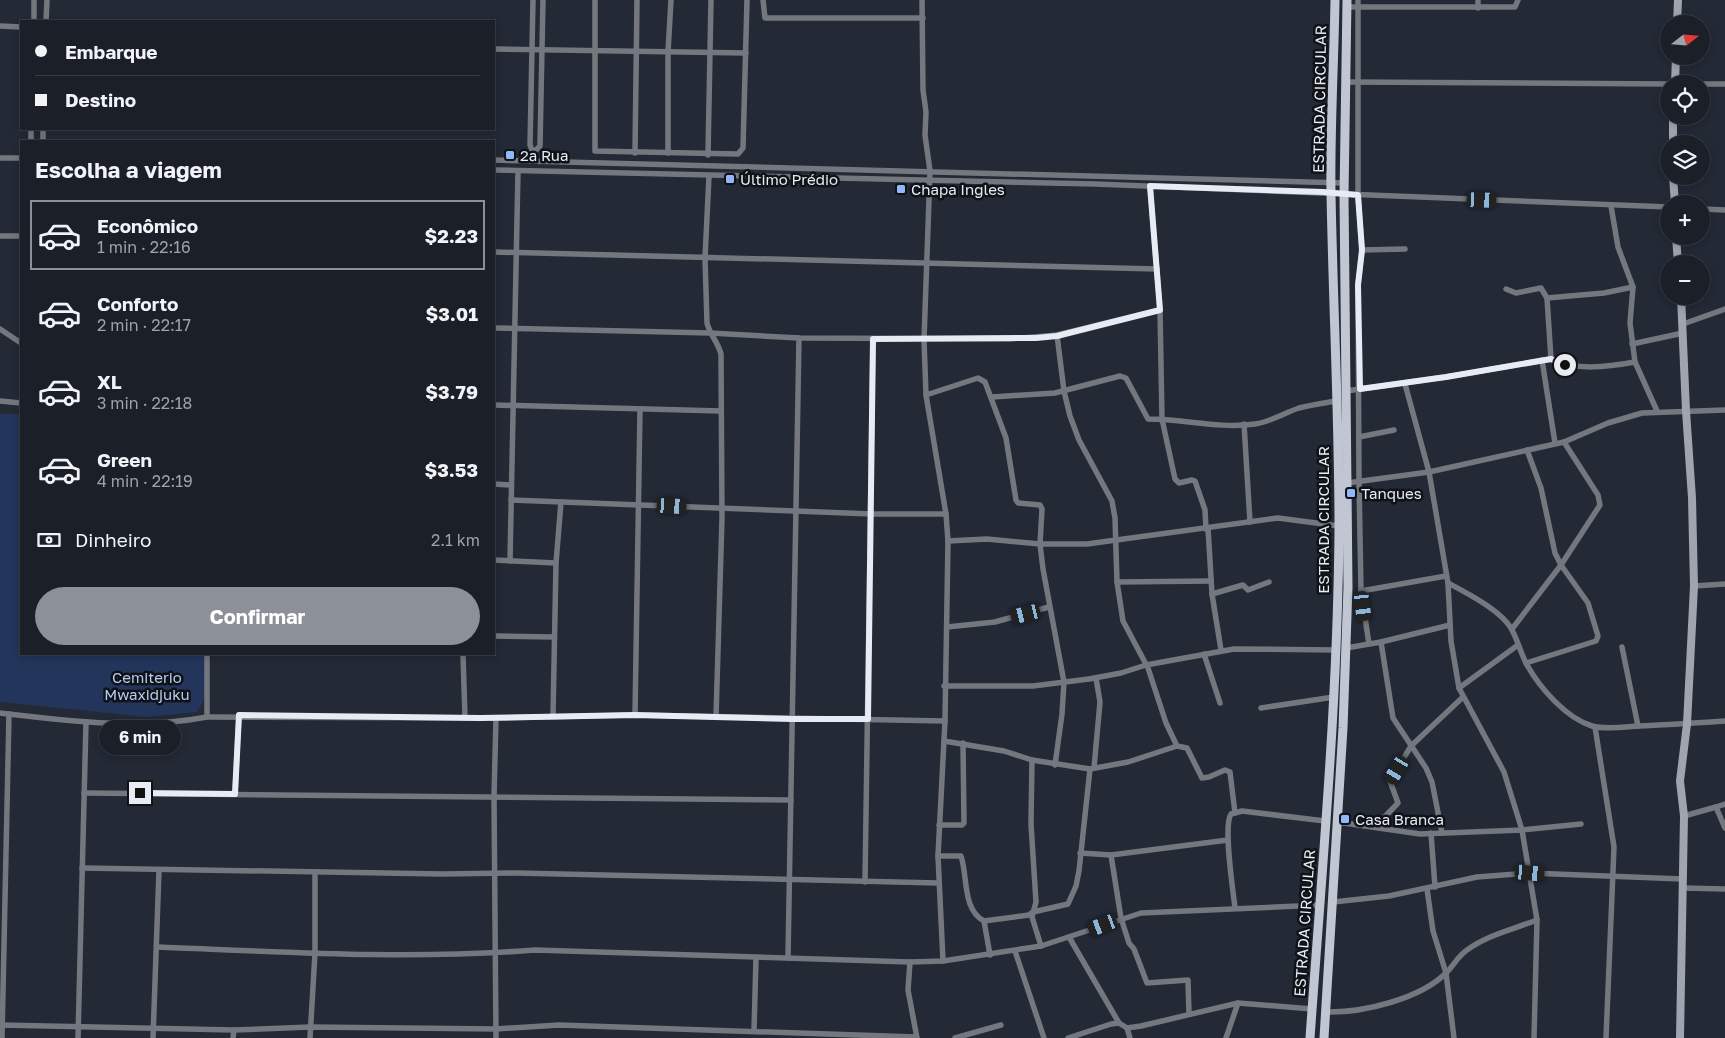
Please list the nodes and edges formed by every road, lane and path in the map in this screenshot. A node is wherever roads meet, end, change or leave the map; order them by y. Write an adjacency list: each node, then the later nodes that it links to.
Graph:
1 (34, 0): 22 (street)
2 (47, 0): 23 (street)
3 (533, 0): 27 (street)
4 (543, 0): 28 (street)
5 (596, 0): 29 (street)
6 (637, 0): 30 (street)
7 (671, 0): 31 (street)
8 (711, 0): 32 (street)
9 (747, 0): 33 (street)
10 (763, 0): 21 (street)
11 (922, 0): 21 (street)
12 (1335, 0): 49 (main road, ESTRADA CIRCULAR)
13 (1358, 0): 18 (street)
14 (1478, 0): 19 (street)
15 (1518, 0): 19 (street)
16 (1678, 0): 20 (street)
17 (1347, 4): 18 (street); 34 (main road)
18 (1358, 7): 19 (street); 35 (street)
19 (1478, 8)
20 (1677, 15)
21 (923, 18): 47 (street)
22 (34, 20)
23 (46, 20)
24 (0, 26): 25 (street)
25 (20, 27)
26 (495, 49): 27 (street)
27 (531, 49): 28 (street); 28 (street)
28 (541, 50): 29 (street)
29 (595, 51): 30 (street); 39 (street)
30 (636, 51): 31 (street); 39 (street)
31 (668, 52): 32 (street); 40 (street)
32 (710, 53): 33 (street); 41 (street)
33 (746, 54): 41 (street)
34 (1346, 82): 35 (street); 51 (main road)
35 (1359, 83): 36 (street); 55 (street)
36 (1660, 84)
37 (1710, 84): 38 (street)
38 (1725, 84)
39 (635, 153): 40 (street)
40 (668, 153): 41 (street)
41 (708, 155)
42 (0, 158): 43 (street)
43 (20, 158)
44 (495, 160): 47 (street)
45 (495, 170): 46 (street)
46 (518, 171): 48 (street); 65 (street)
47 (930, 171): 49 (street); 50 (street)
48 (709, 176): 50 (street); 66 (street)
49 (1331, 181): 51 (street); 53 (main road, ESTRADA CIRCULAR)
50 (930, 182): 52 (street); 67 (street)
51 (1345, 183): 54 (main road)
52 (1150, 186): 53 (street); 68 (street)
53 (1331, 192): 54 (street); 97 (main road, ESTRADA CIRCULAR)
54 (1344, 195): 55 (street); 93 (main road)
55 (1358, 195): 56 (street); 63 (street)
56 (1611, 206): 57 (street); 69 (street)
57 (1660, 207)
58 (1710, 209): 59 (street)
59 (1725, 210)
60 (0, 236): 61 (street)
61 (20, 236)
62 (1405, 249): 63 (street)
63 (1362, 250): 91 (street)
64 (495, 252): 65 (street)
65 (517, 252): 66 (street); 78 (street)
66 (706, 258): 67 (street); 79 (street)
67 (927, 263): 68 (street); 84 (street)
68 (1157, 269): 74 (street)
69 (1633, 287): 71 (street); 86 (street)
70 (1506, 289): 71 (street)
71 (1547, 298): 87 (street)
72 (1682, 305): 75 (street)
73 (1725, 309): 75 (street)
74 (1160, 310): 81 (street); 106 (street)
75 (1683, 324): 80 (street)
76 (495, 328): 78 (street)
77 (0, 329): 85 (street)
78 (516, 329): 79 (street); 100 (street)
79 (710, 333): 82 (street); 103 (street)
80 (1683, 333): 86 (street); 105 (street)
81 (1057, 336): 84 (street); 92 (street)
82 (799, 338): 83 (street); 122 (street)
83 (873, 339): 84 (street); 123 (street)
84 (924, 340): 94 (street)
85 (20, 342)
86 (1632, 344): 89 (street)
87 (1551, 359): 88 (street); 89 (street)
88 (1542, 360): 90 (street); 111 (street)
89 (1635, 362): 104 (street)
90 (1405, 384): 91 (street); 113 (street)
91 (1360, 389): 93 (street); 109 (street)
92 (1064, 391): 95 (street); 106 (street); 128 (street)
93 (1346, 391): 114 (main road)
94 (926, 395): 95 (street); 124 (street)
95 (992, 397): 130 (street)
96 (0, 401): 98 (street)
97 (1336, 401): 107 (street); 126 (main road, ESTRADA CIRCULAR)
98 (20, 403)
99 (495, 405): 100 (street)
100 (514, 406): 101 (street); 117 (street)
101 (640, 410): 103 (street); 120 (street)
102 (1725, 410): 105 (street)
103 (721, 411): 121 (street)
104 (1656, 411): 105 (street); 110 (street)
105 (1686, 411): 141 (street)
106 (1162, 419): 107 (street); 127 (street)
107 (1244, 424): 125 (street)
108 (1394, 430): 109 (street)
109 (1359, 437): 115 (street)
110 (1564, 442): 111 (street); 134 (street)
111 (1555, 443): 112 (street)
112 (1527, 450): 113 (street); 134 (street)
113 (1429, 472): 115 (street); 135 (street)
114 (1347, 482): 115 (street); 154 (main road)
115 (1359, 482): 142 (street)
116 (495, 484): 117 (street)
117 (511, 485): 118 (street)
118 (511, 500): 119 (street); 132 (street)
119 (561, 502): 120 (street); 133 (street)
120 (640, 504): 121 (street); 173 (street)
121 (721, 509): 122 (street); 176 (street)
122 (797, 510): 123 (street); 179 (street)
123 (872, 514): 124 (street); 180 (street)
124 (946, 514): 129 (street)
125 (1250, 522): 126 (street); 127 (street)
126 (1339, 526): 156 (main road, ESTRADA CIRCULAR)
127 (1207, 529): 128 (street); 136 (street)
128 (1117, 540): 130 (street); 137 (street)
129 (948, 541): 130 (street); 146 (street)
130 (1040, 544): 144 (street)
131 (495, 560): 132 (street)
132 (510, 561): 133 (street)
133 (556, 563): 149 (street)
134 (1560, 564): 147 (street); 160 (street)
135 (1446, 576): 139 (street); 142 (street)
136 (1211, 581): 137 (street); 143 (street)
137 (1117, 582): 161 (street)
138 (1269, 582): 143 (street)
139 (1448, 583): 145 (street); 147 (street)
140 (1725, 584): 141 (street)
141 (1694, 586): 184 (street)
142 (1361, 591): 151 (street)
143 (1212, 594): 155 (street)
144 (1049, 607): 146 (street); 163 (street)
145 (1450, 625): 150 (street); 165 (street)
146 (947, 627): 164 (street)
147 (1512, 629): 152 (street)
148 (495, 636): 149 (street)
149 (554, 638): 174 (street)
150 (1381, 642): 151 (street); 190 (street)
151 (1369, 644): 154 (street)
152 (1518, 645): 160 (street); 165 (street)
153 (1622, 647): 185 (street)
154 (1346, 648): 203 (main road)
155 (1221, 650): 156 (street); 157 (street)
156 (1336, 650): 167 (main road, ESTRADA CIRCULAR)
157 (1204, 654): 161 (street); 168 (street)
158 (207, 655): 175 (street)
159 (463, 655): 177 (street)
160 (1526, 663): 186 (street)
161 (1146, 665): 162 (street); 189 (street)
162 (1096, 678): 163 (street); 193 (street)
163 (1064, 682): 164 (street); 192 (street)
164 (944, 686): 181 (street)
165 (1459, 688): 166 (street)
166 (1463, 697): 190 (street); 208 (street)
167 (1334, 698): 169 (street); 202 (main road, ESTRADA CIRCULAR)
168 (1220, 703)
169 (1261, 708)
170 (0, 713): 171 (street)
171 (9, 714): 183 (street); 229 (street)
172 (239, 715): 175 (street); 177 (street); 195 (street)
173 (635, 715): 174 (street); 176 (street)
174 (552, 716): 178 (street)
175 (208, 717): 183 (street)
176 (716, 717): 179 (street)
177 (465, 718): 178 (street)
178 (496, 718): 196 (street)
179 (792, 719): 180 (street); 197 (street)
180 (868, 719): 181 (street); 223 (street)
181 (945, 721): 187 (street)
182 (1725, 721): 184 (street)
183 (86, 722): 194 (street)
184 (1687, 724): 185 (street); 201 (street)
185 (1638, 726): 186 (street)
186 (1595, 727): 220 (street)
187 (944, 741): 188 (street); 205 (street)
188 (963, 743): 191 (street); 205 (street)
189 (1177, 746): 193 (street); 200 (street)
190 (1411, 746): 206 (street); 209 (street)
191 (1032, 760): 192 (street); 233 (street)
192 (1054, 765): 193 (street)
193 (1092, 768): 212 (street)
194 (84, 793): 195 (street); 215 (street)
195 (235, 794): 196 (street)
196 (494, 796): 197 (street); 219 (street)
197 (791, 800): 221 (street)
198 (1725, 804): 199 (street)
199 (1716, 807): 201 (street); 207 (street)
200 (1235, 813): 202 (street); 211 (street)
201 (1684, 816): 222 (street)
202 (1325, 821): 231 (main road, ESTRADA CIRCULAR)
203 (1337, 822): 206 (street); 230 (main road)
204 (1581, 824): 208 (street)
205 (939, 825): 214 (street)
206 (1375, 827): 210 (street)
207 (1725, 828)
208 (1522, 830): 209 (street); 218 (street)
209 (1442, 833): 210 (street)
210 (1431, 834): 225 (street)
211 (1228, 840): 213 (street); 232 (street)
212 (1080, 853): 213 (street); 233 (street)
213 (1111, 855): 234 (street)
214 (938, 856): 224 (street); 236 (street)
215 (82, 868): 216 (street); 256 (street)
216 (159, 870): 217 (street); 239 (street)
217 (315, 872): 219 (street); 241 (street)
218 (1530, 873): 220 (street); 225 (street); 235 (street)
219 (495, 874): 221 (street); 242 (street)
220 (1613, 876): 222 (street); 279 (street)
221 (788, 879): 223 (street); 245 (street)
222 (1682, 879): 226 (street)
223 (865, 882): 224 (street)
224 (938, 883): 246 (street)
225 (1436, 887): 227 (street)
226 (1682, 888): 228 (street); 280 (street)
227 (1427, 889): 230 (street); 248 (street)
228 (1725, 889)
229 (2, 897): 254 (street)
230 (1333, 902): 251 (main road)
231 (1321, 906): 232 (street); 250 (main road, ESTRADA CIRCULAR)
232 (1235, 908): 234 (street)
233 (1033, 912): 236 (street); 238 (street)
234 (1121, 918): 237 (street); 252 (street)
235 (1537, 920): 248 (street); 278 (street)
236 (984, 921): 243 (street)
237 (1069, 937): 238 (street); 253 (street)
238 (1041, 946): 240 (street)
239 (158, 947): 241 (street); 259 (street)
240 (1015, 951): 243 (street); 271 (street)
241 (314, 953): 242 (street); 257 (street)
242 (496, 953): 244 (street); 260 (street)
243 (990, 955): 246 (street)
244 (756, 958): 245 (street); 262 (street)
245 (788, 958): 247 (street)
246 (943, 961): 247 (street)
247 (910, 962): 263 (street)
248 (1446, 973): 251 (street); 277 (street)
249 (1238, 1002): 250 (street); 252 (street); 274 (street)
250 (1312, 1009): 275 (main road, ESTRADA CIRCULAR)
251 (1326, 1012): 276 (main road)
252 (1189, 1014): 258 (street)
253 (1119, 1023): 258 (street); 272 (street)
254 (1, 1025): 256 (street); 264 (street)
255 (1001, 1025): 270 (street)
256 (78, 1026): 259 (street); 265 (street)
257 (310, 1027): 260 (street); 261 (street); 268 (street)
258 (1127, 1028): 273 (street)
259 (153, 1029): 261 (street); 266 (street)
260 (496, 1029): 262 (street); 269 (street)
261 (234, 1030): 267 (street)
262 (754, 1031): 263 (street)
263 (916, 1037)
264 (2, 1038)
265 (78, 1038)
266 (153, 1038)
267 (234, 1038)
268 (310, 1038)
269 (496, 1038)
270 (955, 1038)
271 (1044, 1038)
272 (1068, 1038)
273 (1130, 1038)
274 (1226, 1038)
275 (1310, 1038)
276 (1324, 1038)
277 (1454, 1038)
278 (1534, 1038)
279 (1606, 1038)
280 (1680, 1038)

